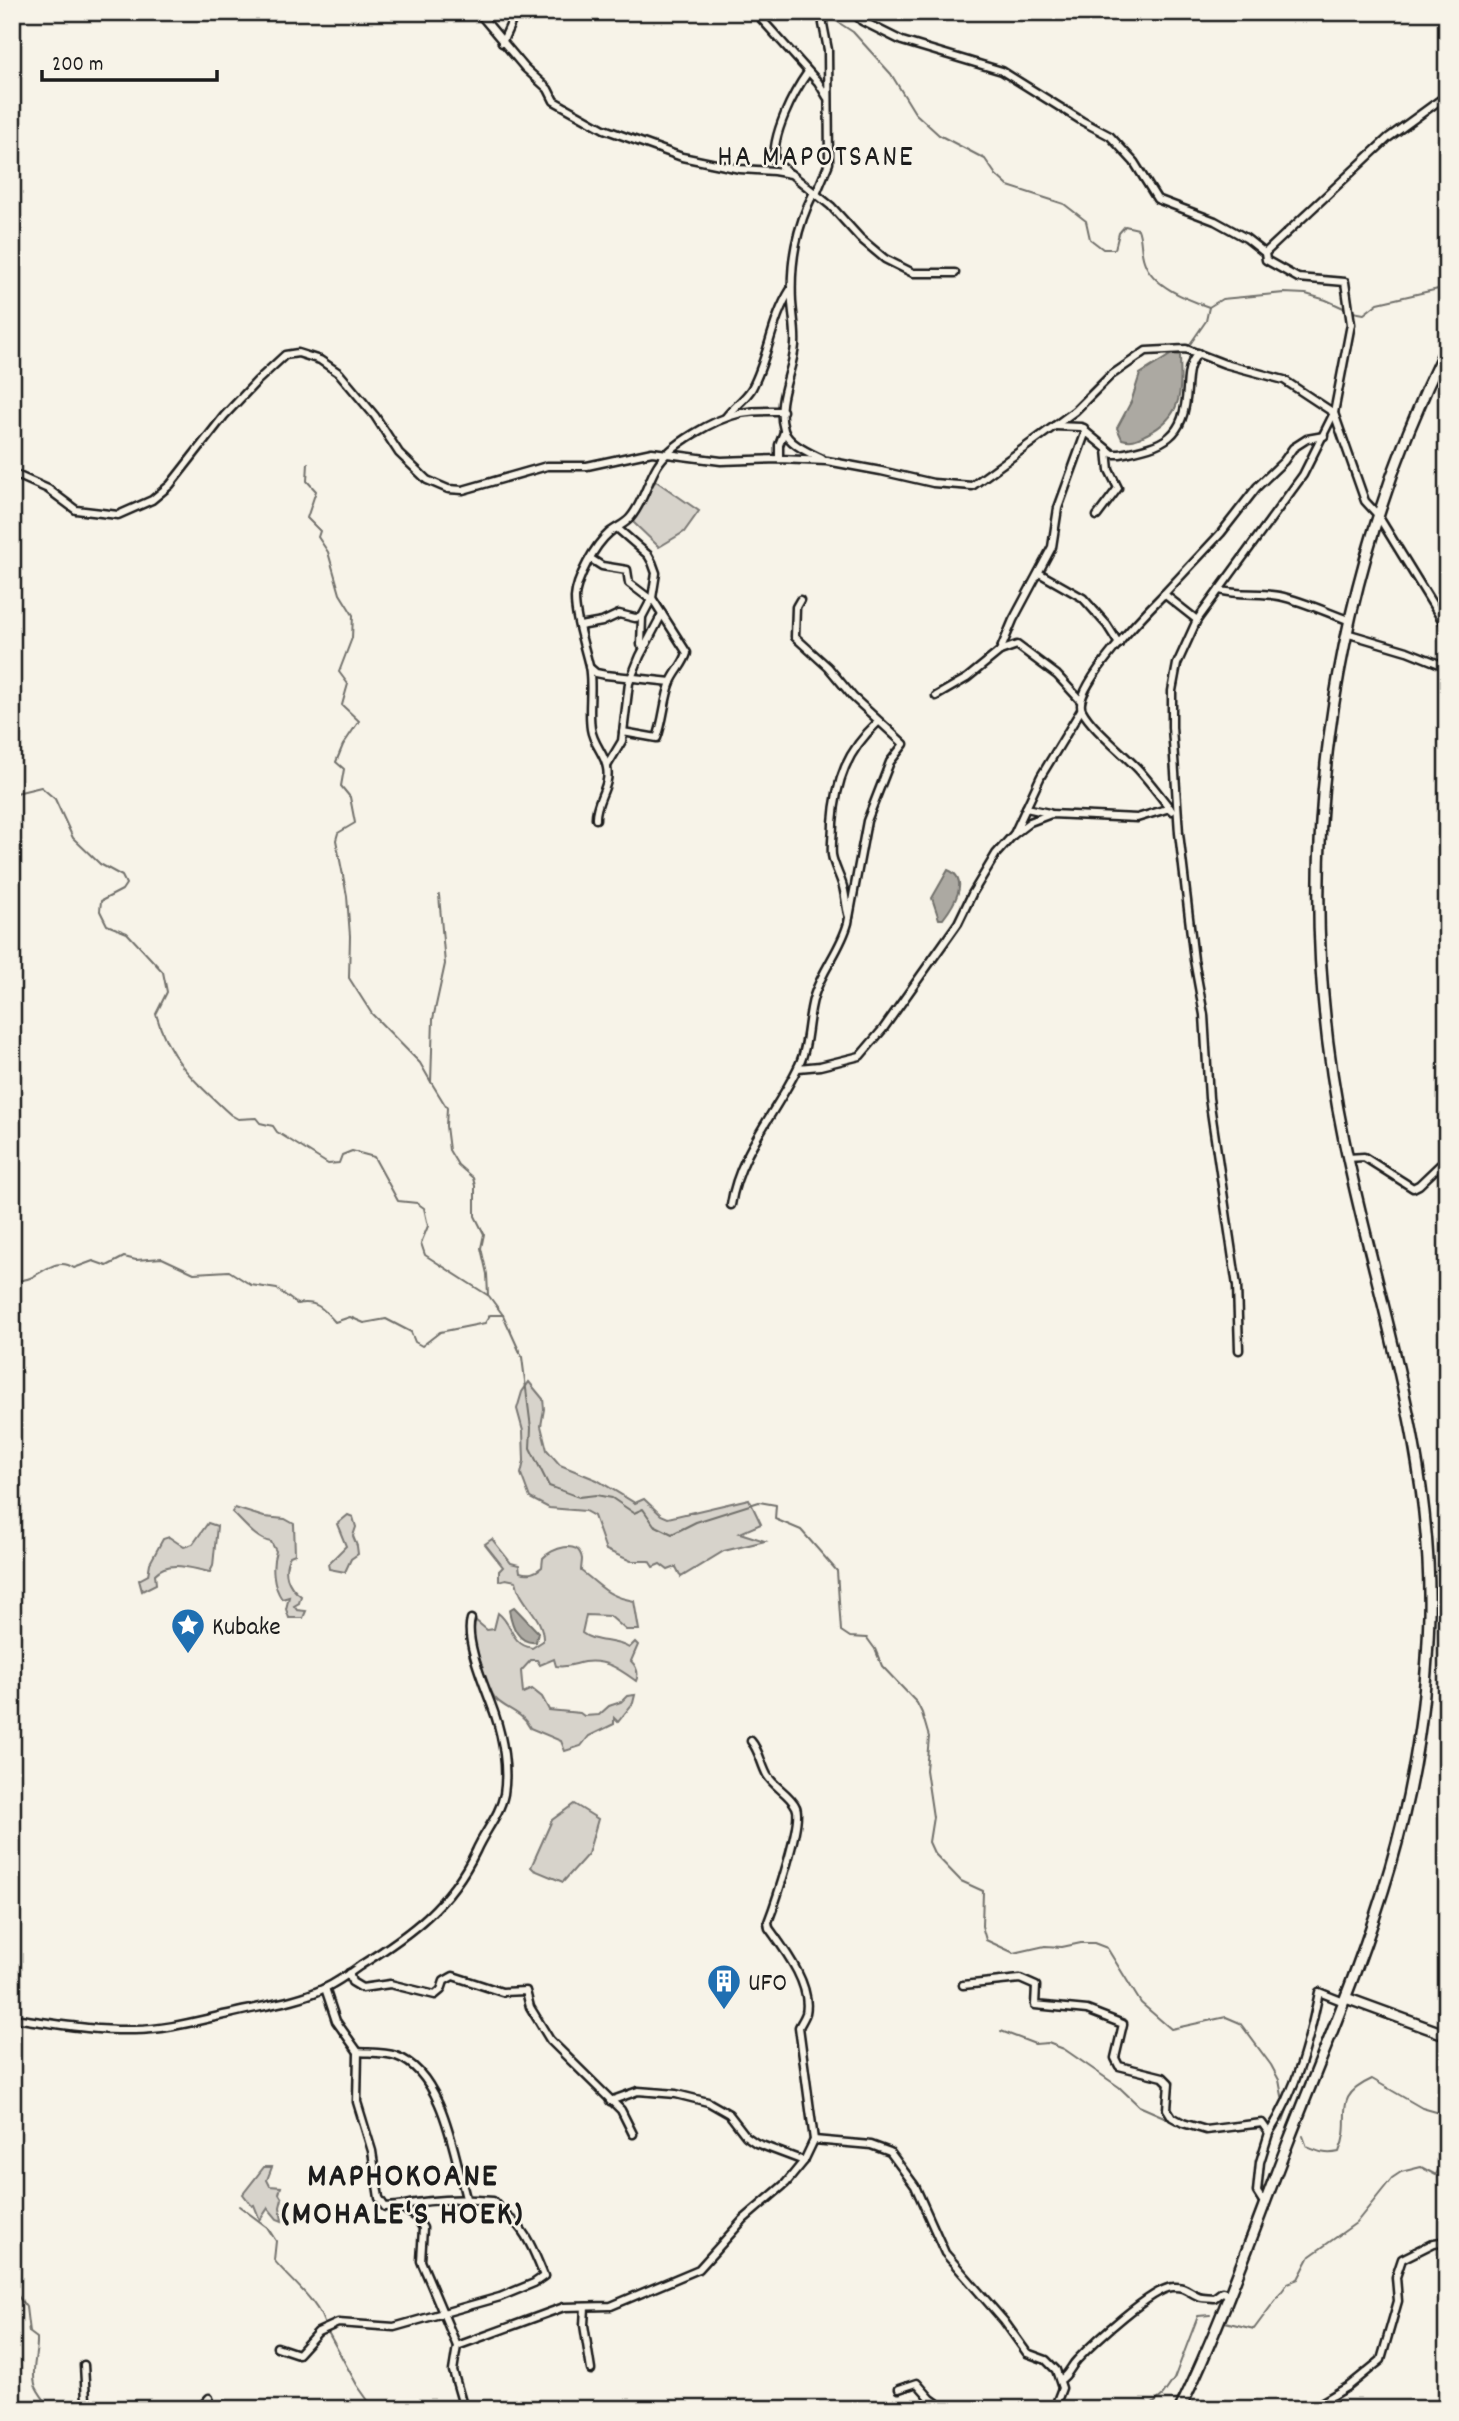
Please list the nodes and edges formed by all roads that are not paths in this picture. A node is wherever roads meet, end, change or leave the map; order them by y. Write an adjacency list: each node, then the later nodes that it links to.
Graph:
1 (478, 12): 6 (street)
2 (516, 12): 6 (street)
3 (755, 12): 7 (street)
4 (823, 12): 9 (street)
5 (853, 12): 12 (street)
6 (502, 43): 10 (street)
7 (808, 72): 9 (street); 10 (street)
8 (1447, 95): 12 (street)
9 (828, 98): 11 (street)
10 (791, 174): 11 (street)
11 (815, 193): 13 (street); 14 (street)
12 (1265, 253): 18 (street)
13 (955, 273)
14 (792, 287): 17 (street); 19 (street)
15 (1447, 345): 29 (main road)
16 (1198, 353): 18 (street); 20 (street); 24 (street)
17 (783, 411): 19 (street); 22 (street)
18 (1335, 413): 23 (street); 29 (street)
19 (724, 418): 25 (street)
20 (1053, 426): 21 (street); 27 (street)
21 (1085, 431): 24 (street); 33 (street)
22 (784, 432): 26 (street); 27 (street)
23 (1324, 436): 34 (street); 35 (street)
24 (1107, 450): 30 (street)
25 (668, 452): 26 (street); 28 (street); 31 (street)
26 (779, 459): 27 (street)
27 (827, 461)
28 (12, 473)
29 (1377, 514): 41 (main road); 43 (street)
30 (1097, 516)
31 (617, 528): 32 (street); 36 (street)
32 (591, 559): 36 (street); 42 (street)
33 (1039, 573): 45 (street); 47 (street)
34 (1219, 590): 40 (street); 41 (street)
35 (1164, 594): 40 (street); 45 (street)
36 (651, 598): 38 (street); 39 (street)
37 (800, 600): 55 (street)
38 (662, 614): 46 (street); 51 (street)
39 (642, 617): 42 (street); 46 (street)
40 (1197, 620): 61 (street)
41 (1348, 620): 44 (main road)
42 (580, 626): 48 (street)
43 (1447, 628)
44 (1346, 632): 49 (street); 66 (main road)
45 (1119, 644): 53 (street)
46 (644, 647): 50 (street)
47 (1000, 651): 52 (street); 53 (street)
48 (589, 667): 50 (street); 57 (street)
49 (1447, 667)
50 (631, 678): 51 (street); 56 (street)
51 (671, 682): 56 (street)
52 (936, 696)
53 (1081, 701): 54 (street)
54 (1081, 710): 58 (street); 59 (street)
55 (878, 722): 64 (street); 64 (street)
56 (623, 732): 57 (street)
57 (607, 766): 62 (street)
58 (1026, 808): 60 (street); 63 (street)
59 (1170, 808): 60 (street); 61 (street)
60 (1051, 814): 63 (street)
61 (1178, 818): 69 (street)
62 (596, 819)
63 (1013, 835): 65 (street)
64 (849, 917): 65 (street)
65 (798, 1068): 68 (street)
66 (1348, 1158): 67 (street); 75 (main road)
67 (1441, 1164)
68 (731, 1205)
69 (1240, 1350)
70 (471, 1619): 72 (street)
71 (751, 1741): 82 (street)
72 (349, 1973): 74 (street); 79 (street)
73 (963, 1984): 80 (street)
74 (325, 1988): 76 (street); 78 (street)
75 (1345, 2000): 77 (main road); 80 (street); 85 (main road)
76 (12, 2018)
77 (1447, 2035)
78 (358, 2052): 84 (street); 86 (street)
79 (610, 2101): 81 (street); 83 (street)
80 (1269, 2133): 85 (street)
81 (633, 2134)
82 (814, 2140): 83 (street); 95 (street)
83 (804, 2161): 89 (street)
84 (466, 2198): 86 (street); 90 (street)
85 (1264, 2203): 88 (main road)
86 (399, 2206): 90 (street)
87 (1447, 2241): 104 (street)
88 (1229, 2294): 95 (street); 103 (main road)
89 (584, 2307): 91 (street); 94 (street)
90 (443, 2314): 91 (street); 92 (street)
91 (457, 2346): 100 (street)
92 (277, 2347)
93 (84, 2365): 98 (street)
94 (591, 2370)
95 (1060, 2381): 102 (street)
96 (899, 2389): 101 (street)
97 (209, 2399): 99 (street)
98 (92, 2409)
99 (199, 2409)
100 (464, 2409)
101 (945, 2409)
102 (1054, 2409)
103 (1180, 2409)
104 (1311, 2409)

